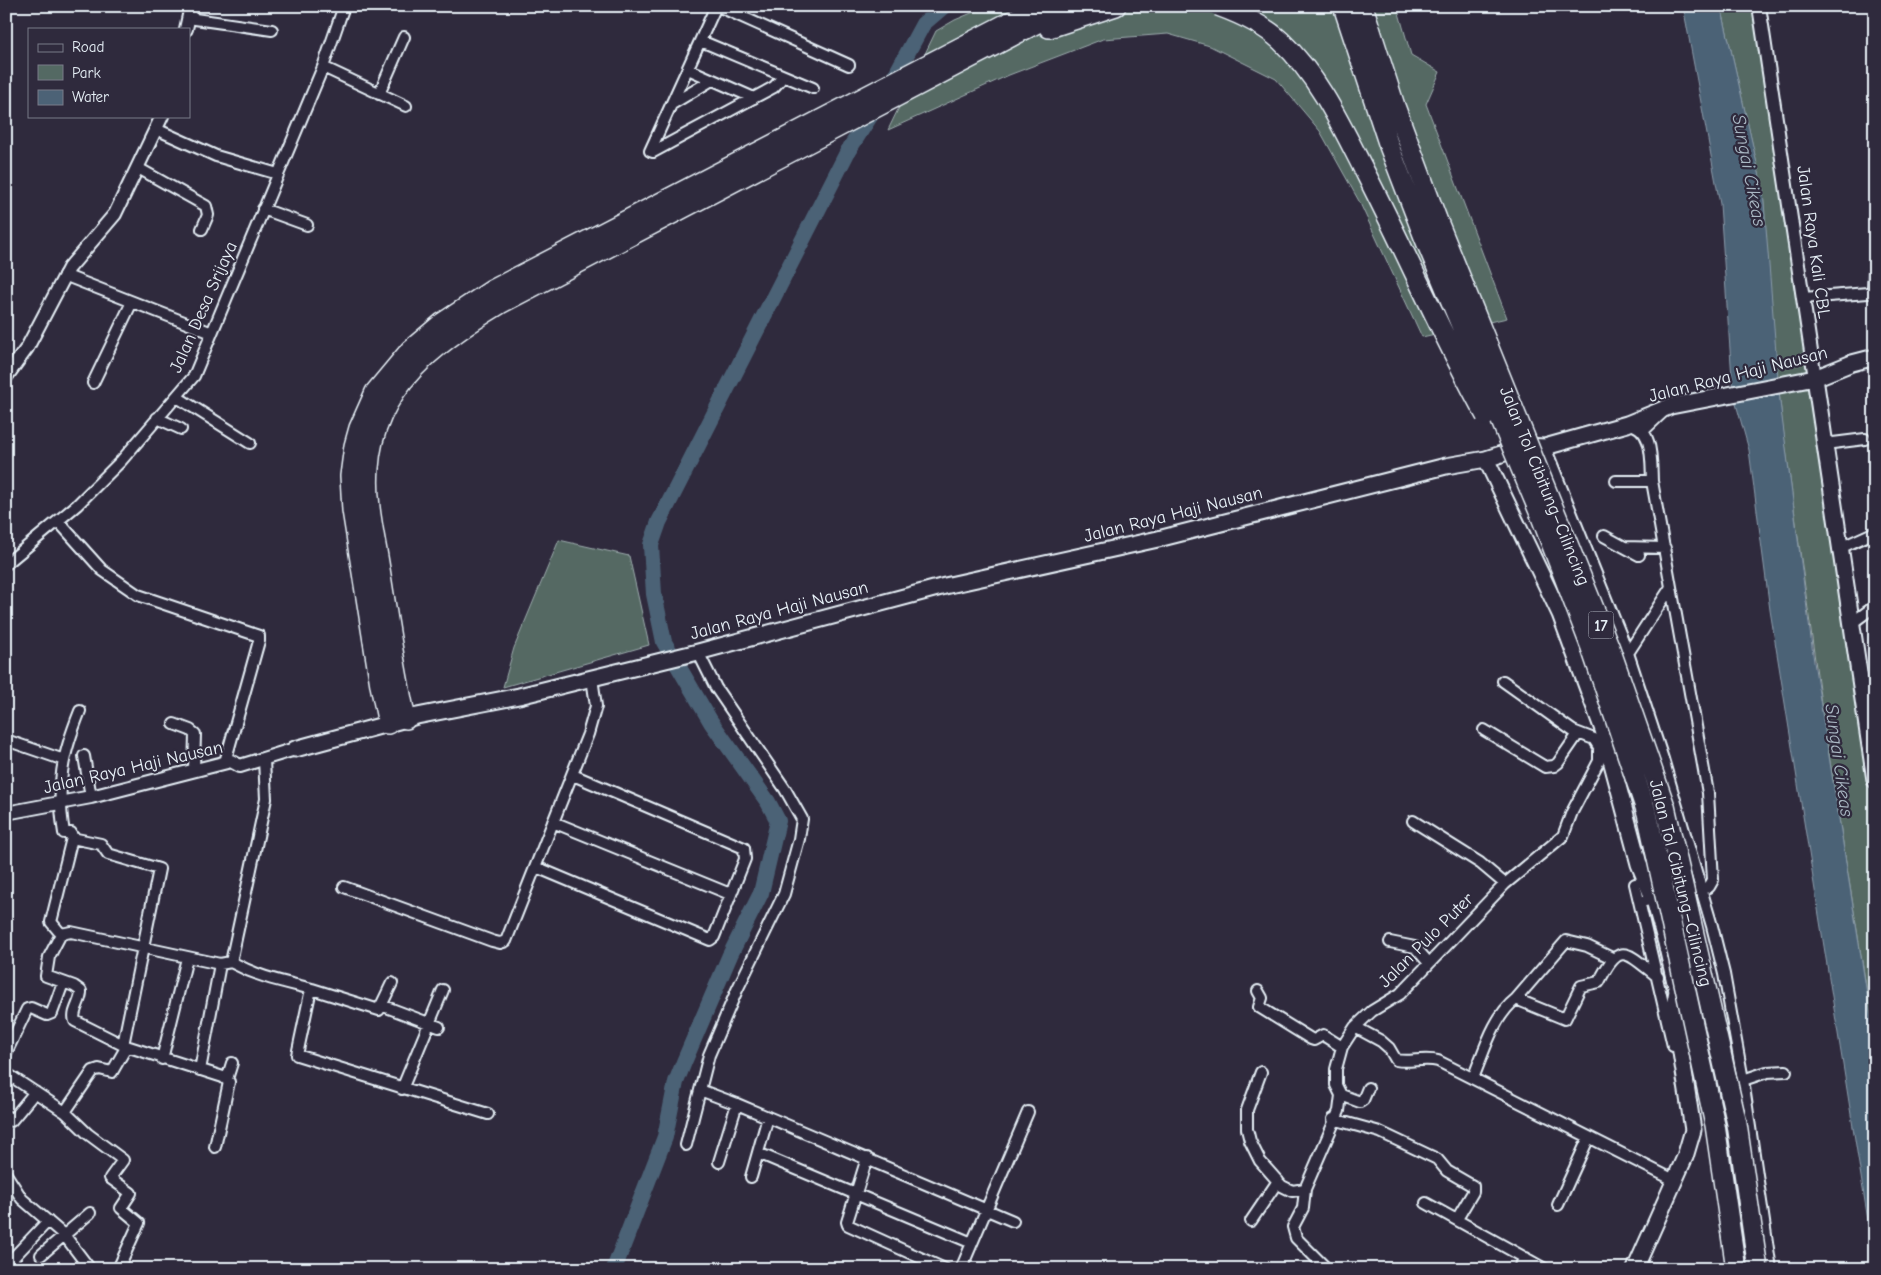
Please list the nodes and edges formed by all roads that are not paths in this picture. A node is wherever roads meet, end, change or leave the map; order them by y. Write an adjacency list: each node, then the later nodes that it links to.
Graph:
1 (344, 6): 17 (street, Jalan Desa Srijaya)
2 (717, 6): 15 (street); 16 (street)
3 (1036, 6): 12 (highway)
4 (1040, 6): 12 (highway)
5 (1070, 6): 18 (highway)
6 (1116, 6): 18 (highway)
7 (1218, 6): 57 (highway, bridge)
8 (1343, 6): 57 (highway, Jalan Tol Cibitung–Cilincing / 17, bridge)
9 (1365, 6): 180 (highway, Jalan Tol Cibitung–Cilincing / 17, bridge)
10 (1759, 6): 37 (street, Jalan Raya Kali CBL)
11 (188, 18): 13 (street)
12 (1016, 19): 32 (highway)
13 (272, 30)
14 (404, 37): 23 (street)
15 (701, 41): 19 (street); 20 (street)
16 (849, 65)
17 (323, 67): 23 (street); 30 (street, Jalan Desa Srijaya)
18 (954, 68): 32 (highway)
19 (688, 69): 21 (street); 25 (street)
20 (783, 77): 22 (street); 24 (street)
21 (712, 80): 24 (street); 25 (street)
22 (813, 88)
23 (380, 94): 26 (street)
24 (754, 98): 25 (street)
25 (672, 104)
26 (406, 106)
27 (161, 118): 28 (street)
28 (156, 130): 29 (street); 30 (street)
29 (138, 168): 34 (street); 36 (street)
30 (278, 174): 31 (street, Jalan Desa Srijaya)
31 (263, 210): 33 (street); 39 (street, Jalan Desa Srijaya)
32 (663, 210): 74 (highway)
33 (307, 225)
34 (202, 229)
35 (1874, 269): 37 (street)
36 (64, 275): 38 (street); 41 (street)
37 (1803, 298): 42 (street, Jalan Raya Kali CBL)
38 (132, 302): 39 (street); 43 (street)
39 (212, 333): 44 (street, Jalan Desa Srijaya)
40 (1875, 357): 42 (main road, Jalan Raya Haji Nausan)
41 (6, 377)
42 (1810, 378): 45 (main road, Jalan Raya Haji Nausan); 52 (main road, Jalan Raya Kali CBL)
43 (93, 383)
44 (177, 397): 46 (street, Jalan Desa Srijaya); 51 (street)
45 (1671, 406): 47 (main road, Jalan Raya Haji Nausan); 49 (street)
46 (157, 418): 48 (street); 58 (street, Jalan Desa Srijaya)
47 (1627, 424): 49 (street); 53 (main road, Jalan Raya Haji Nausan)
48 (182, 429)
49 (1643, 431): 56 (street)
50 (1865, 439): 52 (street)
51 (250, 443)
52 (1825, 444): 63 (main road, Jalan Raya Kali CBL)
53 (1545, 447): 54 (main road, Jalan Raya Haji Nausan); 70 (street)
54 (1486, 459): 69 (main road, Jalan Raya Haji Nausan); 78 (main road)
55 (1616, 481): 56 (street)
56 (1652, 481): 62 (street)
57 (1540, 514): 179 (highway, Jalan Tol Cibitung–Cilincing / 17, bridge)
58 (58, 521): 65 (street, Jalan Desa Srijaya); 84 (street)
59 (1875, 532): 63 (street)
60 (1604, 536): 61 (street)
61 (1624, 547): 62 (street); 64 (street)
62 (1665, 548): 66 (street)
63 (1840, 548): 68 (main road, Jalan Raya Kali CBL)
64 (1639, 555)
65 (6, 564)
66 (1671, 587): 70 (street); 99 (street)
67 (1875, 606): 68 (street)
68 (1852, 623): 87 (main road, Jalan Raya Kali CBL)
69 (695, 652): 71 (main road, Jalan Raya Haji Nausan); 135 (street)
70 (1628, 653): 95 (street)
71 (592, 678): 74 (main road, Jalan Raya Haji Nausan); 86 (street)
72 (1503, 681): 77 (street)
73 (80, 711): 82 (street)
74 (396, 714): 80 (main road, Jalan Raya Haji Nausan)
75 (174, 724): 85 (street)
76 (1484, 730): 77 (street)
77 (1578, 734): 78 (street)
78 (1598, 734): 96 (main road); 97 (street, Jalan Pulo Puter)
79 (6, 740): 82 (street)
80 (295, 749): 83 (street, Jalan Raya Haji Nausan)
81 (84, 756): 88 (street)
82 (64, 760): 89 (street)
83 (264, 761): 84 (street, Jalan Raya Haji Nausan); 107 (street)
84 (225, 762): 85 (street, Jalan Raya Haji Nausan)
85 (194, 770): 88 (street, Jalan Raya Haji Nausan)
86 (573, 775): 92 (street); 100 (street)
87 (1875, 780)
88 (91, 797): 89 (street, Jalan Raya Haji Nausan)
89 (59, 803): 90 (street, Jalan Raya Haji Nausan); 93 (street)
90 (6, 813)
91 (1413, 821): 97 (street)
92 (553, 822): 94 (street); 100 (street)
93 (72, 838): 102 (street); 104 (street)
94 (536, 867): 98 (street); 100 (street)
95 (1696, 870): 96 (street); 99 (street)
96 (1645, 881): 101 (main road)
97 (1505, 884): 108 (street, Jalan Pulo Puter)
98 (344, 887)
99 (1702, 889): 101 (street); 132 (street)
100 (730, 894)
101 (1647, 901): 110 (street); 145 (main road)
102 (61, 934): 104 (street); 111 (street)
103 (1390, 942): 108 (street)
104 (142, 948): 105 (street); 121 (street)
105 (187, 958): 109 (street); 124 (street)
106 (1612, 958): 110 (street); 116 (street); 116 (street)
107 (231, 962): 109 (street); 113 (street)
108 (1428, 962): 120 (street, Jalan Pulo Puter)
109 (220, 964): 126 (street)
110 (1658, 977): 145 (street)
111 (63, 982): 121 (street); 123 (street)
112 (392, 983): 117 (street)
113 (311, 989): 117 (street); 134 (street)
114 (443, 990): 118 (street)
115 (1258, 991): 122 (street)
116 (1516, 999): 130 (street)
117 (381, 1005): 118 (street)
118 (429, 1023): 119 (street); 134 (street)
119 (439, 1027)
120 (1355, 1027): 122 (street, Jalan Pulo Puter); 130 (street)
121 (125, 1046): 124 (street); 139 (street)
122 (1342, 1046): 137 (street, Jalan Pulo Puter)
123 (6, 1053)
124 (162, 1059): 126 (street)
125 (232, 1063): 131 (street)
126 (200, 1070): 131 (street)
127 (1786, 1071): 132 (street)
128 (1261, 1072): 155 (street)
129 (6, 1073): 136 (street)
130 (1473, 1078): 146 (street)
131 (227, 1079): 148 (street)
132 (1743, 1080): 181 (street)
133 (1368, 1088): 137 (street)
134 (402, 1089): 141 (street)
135 (700, 1090): 138 (street); 147 (street)
136 (34, 1092): 139 (street); 144 (street)
137 (1341, 1095): 143 (street, Jalan Pulo Puter)
138 (737, 1104): 142 (street); 151 (street)
139 (65, 1112): 172 (street)
140 (1028, 1112): 160 (street)
141 (488, 1114)
142 (768, 1116): 149 (street); 150 (street)
143 (1333, 1119): 156 (street, Jalan Pulo Puter); 162 (street)
144 (8, 1121)
145 (1693, 1130): 153 (main road)
146 (1589, 1137): 153 (street); 159 (street)
147 (686, 1145)
148 (215, 1147)
149 (758, 1154): 152 (street); 157 (street)
150 (867, 1158): 157 (street); 160 (street)
151 (719, 1162)
152 (751, 1177)
153 (1674, 1180): 178 (main road)
154 (8, 1181): 163 (street)
155 (1278, 1181): 156 (street); 165 (street)
156 (1305, 1189): 175 (street, Jalan Pulo Puter)
157 (854, 1193): 167 (street); 173 (street)
158 (1426, 1203): 162 (street)
159 (1558, 1205)
160 (986, 1209): 164 (street); 167 (street)
161 (90, 1213): 166 (street)
162 (1456, 1219): 169 (street)
163 (48, 1221): 166 (street); 170 (street)
164 (1014, 1221)
165 (1252, 1221)
166 (65, 1236): 168 (street); 171 (street)
167 (972, 1244): 174 (street)
168 (40, 1255)
169 (1526, 1258): 176 (street); 177 (street)
170 (10, 1263)
171 (90, 1269)
172 (118, 1269)
173 (945, 1269)
174 (961, 1269)
175 (1327, 1269)
176 (1518, 1269)
177 (1545, 1269)
178 (1635, 1269)
179 (1736, 1269)
180 (1758, 1269)
181 (1771, 1269)

